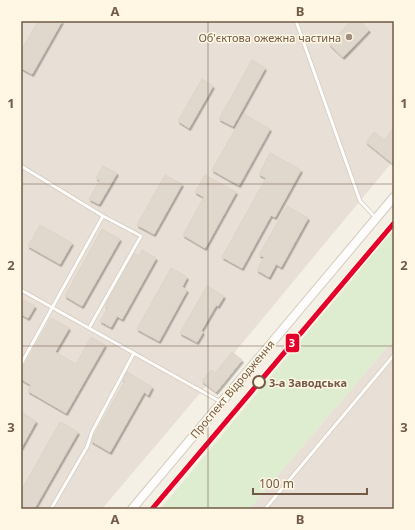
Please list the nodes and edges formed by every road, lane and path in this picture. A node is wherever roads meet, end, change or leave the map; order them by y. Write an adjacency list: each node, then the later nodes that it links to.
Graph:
1 (296, 21): 5 (lane)
2 (21, 166): 4 (lane)
3 (394, 197): 5 (street, Проспект Відродження)
4 (103, 216): 7 (lane); 8 (lane)
5 (376, 218): 12 (street, Проспект Відродження)
6 (21, 290): 7 (lane)
7 (53, 308): 8 (lane); 11 (lane)
8 (89, 328): 9 (lane)
9 (134, 353): 12 (lane); 13 (lane)
10 (394, 355): 15 (lane)
11 (21, 364)
12 (221, 402): 14 (street, Проспект Відродження)
13 (51, 509)
14 (132, 509)
15 (265, 509)

